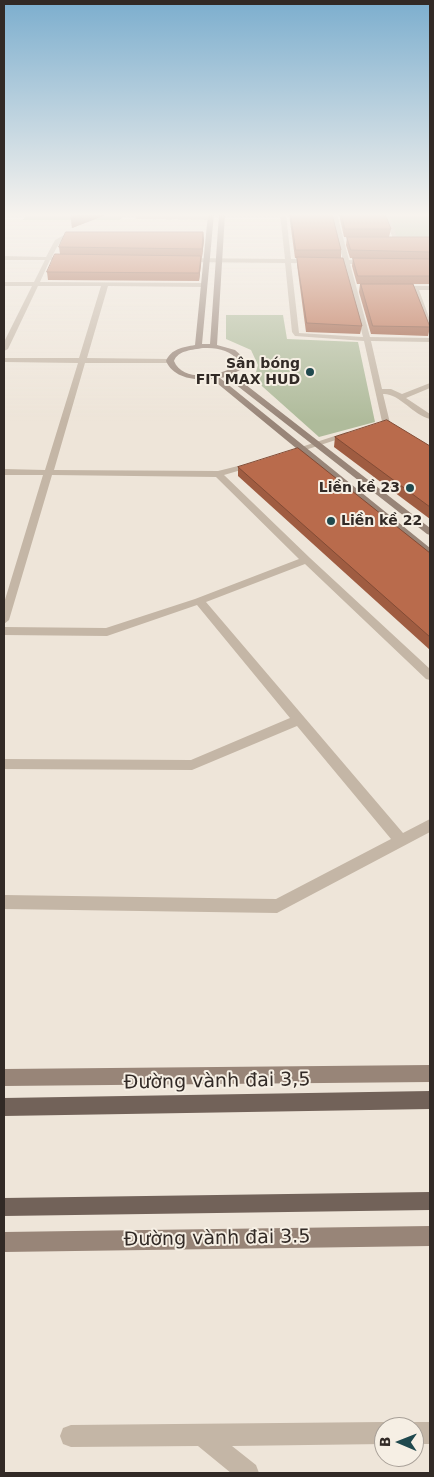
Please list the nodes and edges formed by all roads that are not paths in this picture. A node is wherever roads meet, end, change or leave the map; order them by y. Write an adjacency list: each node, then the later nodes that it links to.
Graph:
1 (217, 283): 17 (main road)
2 (289, 283): 14 (street)
3 (353, 283): 8 (street)
4 (4, 284): 5 (street)
5 (35, 284): 6 (street); 18 (street)
6 (105, 285): 7 (street); 20 (street)
7 (203, 285): 16 (main road)
8 (354, 288): 9 (street); 14 (street)
9 (362, 288)
10 (389, 288): 11 (street)
11 (415, 288): 12 (street); 13 (street)
12 (430, 288)
13 (430, 328)
14 (367, 339): 15 (street); 25 (street)
15 (430, 340)
16 (198, 346): 17 (main road); 21 (main road)
17 (213, 346): 22 (main road)
18 (4, 349)
19 (4, 360): 20 (street)
20 (82, 360): 21 (street); 35 (street)
21 (170, 361): 23 (main road)
22 (227, 374): 23 (main road); 30 (main road)
23 (214, 377): 31 (main road)
24 (430, 385): 26 (street)
25 (379, 392): 26 (street); 29 (street)
26 (402, 397): 27 (street)
27 (430, 417)
28 (360, 432): 30 (street)
29 (408, 438)
30 (316, 444): 31 (street); 37 (main road)
31 (302, 448): 32 (street); 38 (main road)
32 (284, 454)
33 (265, 460): 36 (street)
34 (4, 472): 35 (street)
35 (48, 472): 36 (street); 41 (street)
36 (218, 474): 39 (street)
37 (430, 532)
38 (430, 553)
39 (306, 560): 40 (street); 43 (street)
40 (199, 602): 42 (street); 44 (street)
41 (4, 620)
42 (4, 631)
43 (430, 676)
44 (300, 719): 45 (street); 47 (street)
45 (4, 764)
46 (430, 825): 47 (street)
47 (401, 840): 48 (street)
48 (4, 902)
49 (430, 1073): 50 (main road)
50 (4, 1078)
51 (430, 1100): 52 (main road, Đường vành đai 3,5)
52 (4, 1107)
53 (430, 1201): 54 (main road)
54 (4, 1207)
55 (430, 1236): 56 (main road, Đường vành đai 3.5)
56 (4, 1242)
57 (374, 1434): 58 (street)
58 (202, 1435): 59 (street); 60 (street)
59 (71, 1436)
60 (248, 1473)

